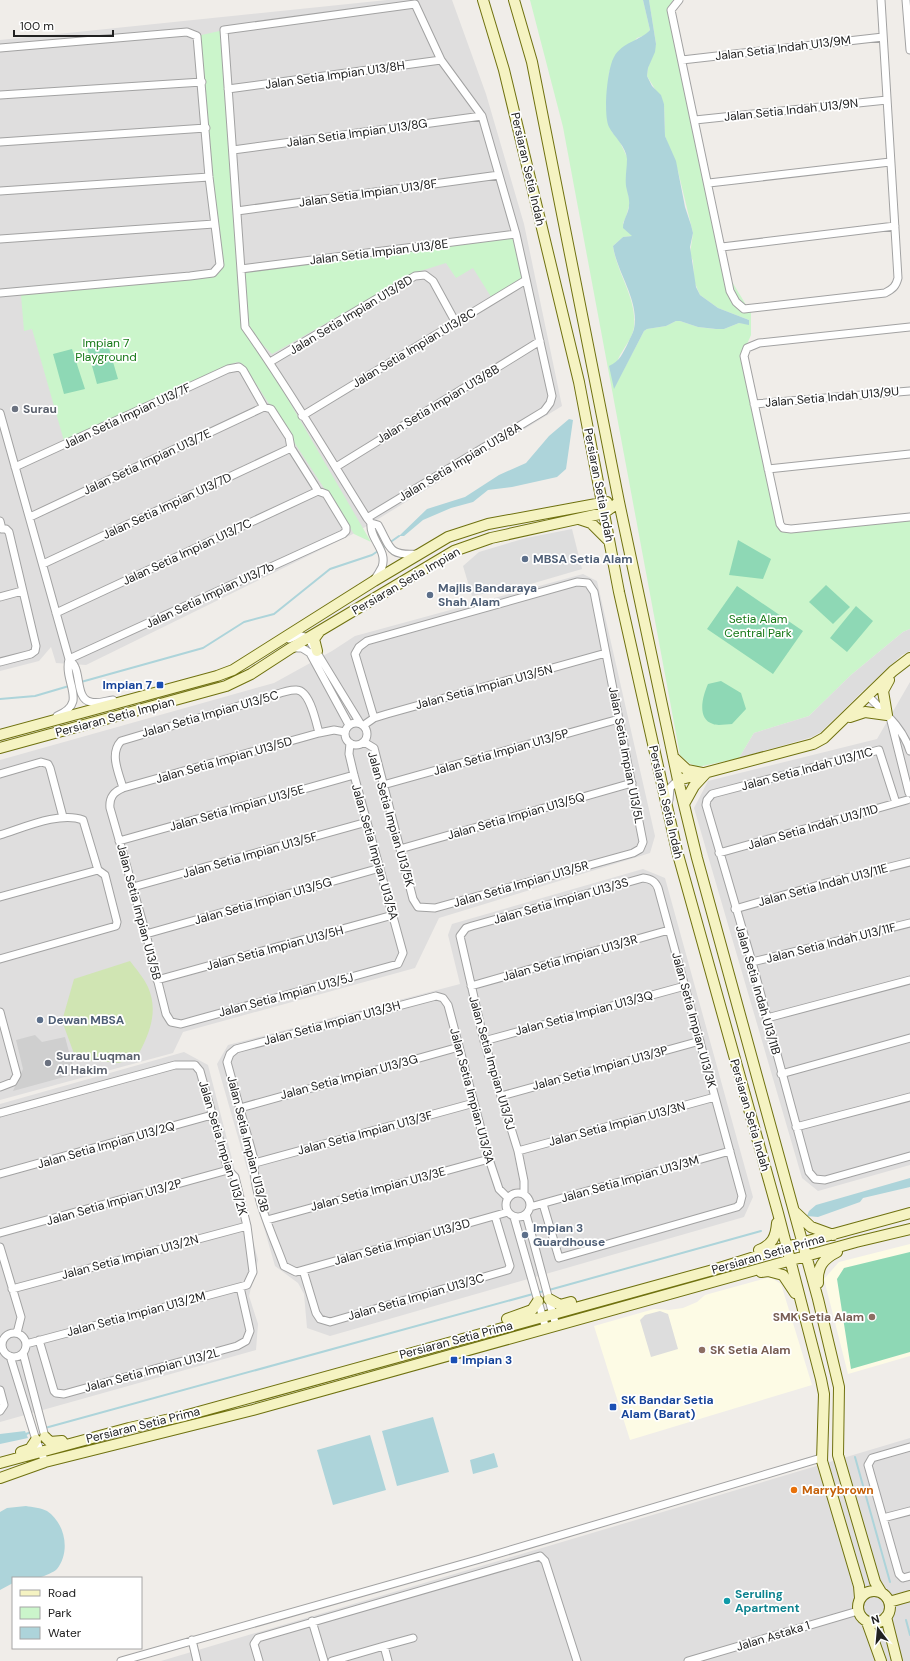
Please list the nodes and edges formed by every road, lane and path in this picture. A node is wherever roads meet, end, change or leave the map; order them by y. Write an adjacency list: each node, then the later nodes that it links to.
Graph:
1 (482, 0): 49 (street, Persiaran Setia Indah)
2 (514, 0): 52 (street, Persiaran Setia Indah)
3 (680, 0): 11 (street)
4 (881, 0): 7 (street)
5 (906, 0): 6 (street)
6 (910, 36): 9 (street)
7 (883, 37): 11 (street, Jalan Setia Indah U13/9M); 15 (street)
8 (0, 48): 12 (street)
9 (910, 50)
10 (441, 60): 13 (street, Jalan Setia Impian U13/8H); 13 (street); 16 (street)
11 (682, 60): 17 (street)
12 (202, 82): 14 (street); 18 (street)
13 (228, 89): 20 (street)
14 (0, 95)
15 (887, 100): 17 (street, Jalan Setia Indah U13/9N); 21 (street)
16 (482, 116): 20 (street, Jalan Setia Impian U13/8G); 22 (street)
17 (695, 120): 24 (street)
18 (206, 128): 19 (street); 23 (street)
19 (0, 142)
20 (233, 150): 26 (street)
21 (890, 162): 24 (street); 28 (street)
22 (499, 175): 26 (street, Jalan Setia Impian U13/8F); 29 (street)
23 (209, 177): 25 (street); 27 (street)
24 (709, 183): 31 (street)
25 (0, 191)
26 (237, 211): 32 (street)
27 (214, 224): 30 (street); 34 (street)
28 (895, 226): 31 (street); 31 (street)
29 (516, 234): 32 (street, Jalan Setia Impian U13/8E); 33 (street)
30 (0, 239)
31 (722, 247)
32 (241, 269): 38 (street)
33 (526, 280): 35 (street, Jalan Setia Impian U13/8C); 37 (street)
34 (0, 293)
35 (456, 323): 38 (street, Jalan Setia Impian U13/8D); 43 (street, Jalan Setia Impian U13/8C)
36 (910, 327): 40 (street)
37 (540, 341): 46 (street, Jalan Setia Impian U13/8B); 59 (street, Jalan Setia Impian U13/8A)
38 (270, 362): 43 (street)
39 (910, 391): 40 (street, Jalan Setia Indah U13/9U)
40 (754, 404): 48 (street)
41 (264, 407): 44 (street); 47 (street, Jalan Setia Impian U13/7F); 55 (street, Jalan Setia Impian U13/7E)
42 (0, 413): 47 (street)
43 (302, 416): 46 (street)
44 (291, 448): 50 (street); 63 (street, Jalan Setia Impian U13/7D)
45 (910, 454): 48 (street)
46 (336, 466): 59 (street)
47 (15, 467): 55 (street)
48 (768, 469): 56 (street)
49 (597, 480): 51 (street, Persiaran Setia Indah); 53 (street)
50 (318, 491): 67 (street, Jalan Setia Impian U13/7C); 74 (street, Jalan Setia Impian U13/7b)
51 (601, 501): 52 (street, Persiaran Setia Impian); 53 (street, Persiaran Setia Impian); 54 (street, Persiaran Setia Indah)
52 (619, 502): 54 (street, Persiaran Setia Impian); 98 (street, Persiaran Setia Indah)
53 (574, 507): 62 (street, Persiaran Setia Impian)
54 (604, 513): 57 (street, Persiaran Setia Impian); 61 (street, Persiaran Setia Indah)
55 (30, 516): 63 (street)
56 (910, 517)
57 (577, 518): 61 (street); 68 (street, Persiaran Setia Impian)
58 (0, 521): 60 (street)
59 (369, 521): 62 (street); 64 (street)
60 (1, 529): 65 (street)
61 (609, 541): 116 (street, Persiaran Setia Indah)
62 (417, 554): 64 (street, Persiaran Setia Impian)
63 (43, 564): 67 (street)
64 (374, 581): 75 (street, Persiaran Setia Impian)
65 (22, 591): 66 (street); 76 (street)
66 (0, 597)
67 (56, 613): 74 (street)
68 (322, 629): 69 (street, Persiaran Setia Impian); 71 (street)
69 (308, 638): 70 (street, Persiaran Setia Impian); 71 (street); 75 (street)
70 (291, 648): 79 (street); 81 (street, Persiaran Setia Impian)
71 (317, 652): 78 (street)
72 (606, 653): 84 (street, Jalan Setia Impian U13/5N); 84 (street, Jalan Setia Impian U13/5L); 86 (street, Jalan Setia Impian U13/5L)
73 (910, 658): 77 (street)
74 (69, 659): 83 (street); 90 (street)
75 (248, 661): 80 (street, Persiaran Setia Impian)
76 (0, 662)
77 (894, 671): 82 (street); 85 (street)
78 (330, 676): 79 (street); 88 (street)
79 (324, 680): 89 (street)
80 (143, 696): 81 (street); 83 (street, Persiaran Setia Impian)
81 (194, 696): 96 (street, Persiaran Setia Impian)
82 (868, 696): 85 (street); 87 (street)
83 (133, 699): 90 (street, Persiaran Setia Impian)
84 (374, 718): 88 (street, Jalan Setia Impian U13/5N)
85 (889, 718): 87 (street); 97 (street); 106 (street)
86 (619, 719): 103 (street, Jalan Setia Impian U13/5L); 104 (street, Jalan Setia Impian U13/5P)
87 (842, 721): 99 (street)
88 (362, 724): 89 (street); 94 (street)
89 (349, 725): 91 (street)
90 (29, 727): 93 (street, Persiaran Setia Impian)
91 (345, 732): 92 (street, Jalan Setia Impian U13/5D); 95 (street)
92 (319, 733): 105 (street, Jalan Setia Impian U13/5D); 105 (street, Jalan Setia Impian U13/5C)
93 (0, 735)
94 (364, 742): 95 (street); 104 (street, Jalan Setia Impian U13/5K)
95 (350, 743): 101 (street, Jalan Setia Impian U13/5A)
96 (0, 748)
97 (910, 751)
98 (673, 757): 99 (street); 102 (street, Persiaran Setia Indah)
99 (706, 773): 102 (street); 110 (street)
100 (0, 774): 111 (street)
101 (354, 776): 112 (street, Jalan Setia Impian U13/5A); 114 (street, Jalan Setia Impian U13/5E)
102 (678, 780): 110 (street, Persiaran Setia Indah); 116 (street)
103 (632, 783): 115 (street, Jalan Setia Impian U13/5Q); 117 (street, Jalan Setia Impian U13/5L)
104 (383, 785): 115 (street, Jalan Setia Impian U13/5K)
105 (123, 788): 108 (street, Jalan Setia Impian U13/5D)
106 (909, 798): 109 (street, Jalan Setia Indah U13/11D)
107 (707, 800): 109 (street, Jalan Setia Indah U13/11C); 118 (street, Jalan Setia Indah U13/11B)
108 (110, 801): 114 (street, Jalan Setia Impian U13/5B)
109 (896, 803): 118 (street, Jalan Setia Indah U13/11D)
110 (684, 804): 170 (street, Persiaran Setia Indah)
111 (63, 817): 113 (street); 121 (street)
112 (367, 822): 120 (street, Jalan Setia Impian U13/5A); 122 (street, Jalan Setia Impian U13/5F)
113 (0, 835)
114 (119, 841): 122 (street, Jalan Setia Impian U13/5B)
115 (400, 849): 125 (street, Jalan Setia Impian U13/5K)
116 (677, 851): 172 (street, Persiaran Setia Indah)
117 (633, 853): 125 (street, Jalan Setia Impian U13/5R)
118 (719, 853): 126 (street, Jalan Setia Indah U13/11B)
119 (910, 862): 126 (street, Jalan Setia Indah U13/11E)
120 (380, 868): 127 (street, Jalan Setia Impian U13/5A); 131 (street, Jalan Setia Impian U13/5G)
121 (98, 870): 124 (street); 132 (street)
122 (133, 887): 131 (street, Jalan Setia Impian U13/5B)
123 (658, 888): 129 (street, Jalan Setia Impian U13/3K); 130 (street, Jalan Setia Impian U13/3S)
124 (0, 897)
125 (413, 899)
126 (735, 909): 134 (street, Jalan Setia Indah U13/11B)
127 (393, 915): 133 (street, Jalan Setia Impian U13/5A); 135 (street, Jalan Setia Impian U13/5H)
128 (910, 923): 134 (street, Jalan Setia Indah U13/11F)
129 (669, 930): 137 (street, Jalan Setia Impian U13/3R); 138 (street, Jalan Setia Impian U13/3K)
130 (462, 932): 137 (street, Jalan Setia Impian U13/3J)
131 (146, 934): 135 (street, Jalan Setia Impian U13/5B)
132 (0, 960)
133 (400, 960): 142 (street, Jalan Setia Impian U13/5J)
134 (752, 962): 141 (street, Jalan Setia Indah U13/11B)
135 (157, 980): 142 (street, Jalan Setia Impian U13/5B)
136 (910, 980): 141 (street)
137 (471, 986): 145 (street, Jalan Setia Impian U13/3J)
138 (685, 986): 145 (street, Jalan Setia Impian U13/3Q); 146 (street, Jalan Setia Impian U13/3K)
139 (436, 996): 147 (street, Jalan Setia Impian U13/3A); 148 (street, Jalan Setia Impian U13/3H)
140 (0, 1012): 143 (street)
141 (767, 1018): 149 (street, Jalan Setia Indah U13/11B)
142 (171, 1022)
143 (2, 1023): 150 (street)
144 (910, 1038): 149 (street)
145 (484, 1041): 151 (street, Jalan Setia Impian U13/3J)
146 (700, 1041): 151 (street, Jalan Setia Impian U13/3P); 152 (street, Jalan Setia Impian U13/3K)
147 (459, 1047): 154 (street, Jalan Setia Impian U13/3A); 155 (street, Jalan Setia Impian U13/3G)
148 (230, 1054): 155 (street, Jalan Setia Impian U13/3B)
149 (781, 1074): 158 (street, Jalan Setia Indah U13/11B)
150 (0, 1087)
151 (501, 1096): 159 (street, Jalan Setia Impian U13/3J)
152 (715, 1097): 159 (street, Jalan Setia Impian U13/3N); 160 (street, Jalan Setia Impian U13/3K)
153 (910, 1097): 158 (street)
154 (474, 1103): 162 (street, Jalan Setia Impian U13/3A); 163 (street, Jalan Setia Impian U13/3F)
155 (240, 1108): 163 (street, Jalan Setia Impian U13/3B)
156 (0, 1114): 157 (street, Jalan Setia Impian U13/2K)
157 (212, 1115): 164 (street, Jalan Setia Impian U13/2K); 165 (street, Jalan Setia Impian U13/2Q)
158 (796, 1127): 161 (street, Jalan Setia Indah U13/11B)
159 (518, 1151): 166 (street, Jalan Setia Impian U13/3J)
160 (730, 1151): 168 (street, Jalan Setia Impian U13/3M); 168 (street, Jalan Setia Impian U13/3K)
161 (910, 1156)
162 (489, 1159): 167 (street, Jalan Setia Impian U13/3A); 177 (street, Jalan Setia Impian U13/3E)
163 (255, 1163): 177 (street, Jalan Setia Impian U13/3B)
164 (228, 1170): 178 (street, Jalan Setia Impian U13/2K); 180 (street, Jalan Setia Impian U13/2P)
165 (0, 1174)
166 (524, 1194): 167 (street); 169 (street)
167 (508, 1198): 171 (street)
168 (543, 1204): 169 (street, Jalan Setia Impian U13/3M)
169 (530, 1207): 174 (street)
170 (794, 1211): 181 (street); 183 (street, Persiaran Setia Indah)
171 (508, 1212): 175 (street, Jalan Setia Impian U13/3D); 176 (street)
172 (778, 1213): 185 (street, Persiaran Setia Indah); 188 (street)
173 (910, 1213): 181 (street, Persiaran Setia Prima)
174 (526, 1214): 176 (street); 194 (street)
175 (495, 1216): 189 (street, Jalan Setia Impian U13/3D); 189 (street, Jalan Setia Impian U13/3C)
176 (514, 1217): 197 (street)
177 (267, 1220): 189 (street, Jalan Setia Impian U13/3B)
178 (247, 1226): 191 (street, Jalan Setia Impian U13/2K); 192 (street, Jalan Setia Impian U13/2N)
179 (910, 1229): 182 (street, Persiaran Setia Prima)
180 (0, 1233)
181 (833, 1235): 183 (street, Persiaran Setia Prima)
182 (856, 1242): 186 (street, Persiaran Setia Prima); 195 (street)
183 (803, 1243): 185 (street, Persiaran Setia Prima); 186 (street, Persiaran Setia Indah)
184 (0, 1247): 192 (street)
185 (786, 1247): 187 (street, Persiaran Setia Indah); 188 (street, Persiaran Setia Prima)
186 (806, 1256): 187 (street, Persiaran Setia Prima); 195 (street, Persiaran Setia Indah)
187 (790, 1260): 190 (street, Persiaran Setia Prima); 196 (street, Persiaran Setia Indah)
188 (713, 1270): 193 (street, Persiaran Setia Prima)
189 (299, 1271)
190 (742, 1275): 196 (street); 200 (street, Persiaran Setia Prima)
191 (243, 1286): 204 (street, Jalan Setia Impian U13/2M); 204 (street, Jalan Setia Impian U13/2L)
192 (12, 1289): 202 (street)
193 (625, 1293): 194 (street); 198 (street, Persiaran Setia Prima)
194 (549, 1299): 198 (street)
195 (818, 1299): 228 (street, Persiaran Setia Indah)
196 (800, 1300): 221 (street, Persiaran Setia Indah)
197 (538, 1301): 199 (street); 207 (street)
198 (553, 1314): 199 (street, Persiaran Setia Prima); 200 (street)
199 (542, 1317): 201 (street); 207 (street, Persiaran Setia Prima)
200 (556, 1326): 201 (street, Persiaran Setia Prima)
201 (546, 1328): 214 (street, Persiaran Setia Prima)
202 (17, 1333): 203 (street); 205 (street)
203 (3, 1334): 206 (street)
204 (40, 1340): 205 (street, Jalan Setia Impian U13/2M)
205 (26, 1344): 208 (street)
206 (2, 1350): 209 (street)
207 (413, 1352): 215 (street, Persiaran Setia Prima)
208 (23, 1353): 209 (street); 210 (street)
209 (10, 1356): 211 (street)
210 (31, 1384): 211 (street); 217 (street)
211 (20, 1387): 217 (street)
212 (0, 1390): 213 (street)
213 (2, 1408)
214 (253, 1410): 215 (street); 222 (street, Persiaran Setia Prima)
215 (184, 1416): 216 (street, Persiaran Setia Prima)
216 (129, 1428): 217 (street); 219 (street, Persiaran Setia Prima)
217 (39, 1438): 219 (street); 220 (street)
218 (910, 1447): 226 (street)
219 (40, 1451): 222 (street); 223 (street, Persiaran Setia Prima)
220 (0, 1458)
221 (822, 1458): 230 (street, Persiaran Setia Indah); 237 (street)
222 (45, 1462): 224 (street, Persiaran Setia Prima)
223 (0, 1463)
224 (0, 1478)
225 (910, 1511): 226 (street)
226 (883, 1518): 227 (street)
227 (908, 1577)
228 (881, 1592): 230 (street); 231 (street)
229 (910, 1596): 231 (street)
230 (860, 1598): 232 (street)
231 (889, 1602): 233 (street)
232 (858, 1611): 235 (street); 246 (street, Jalan Astaka 1)
233 (886, 1618): 235 (street); 248 (street)
234 (312, 1621): 241 (street); 242 (street); 245 (street)
235 (868, 1622): 247 (street)
236 (413, 1638): 238 (street)
237 (192, 1640): 239 (street); 240 (street)
238 (384, 1646): 243 (street); 244 (street)
239 (121, 1661)
240 (198, 1661)
241 (259, 1661)
242 (324, 1661)
243 (332, 1661)
244 (388, 1661)
245 (577, 1661)
246 (688, 1661)
247 (881, 1661)
248 (897, 1661)

